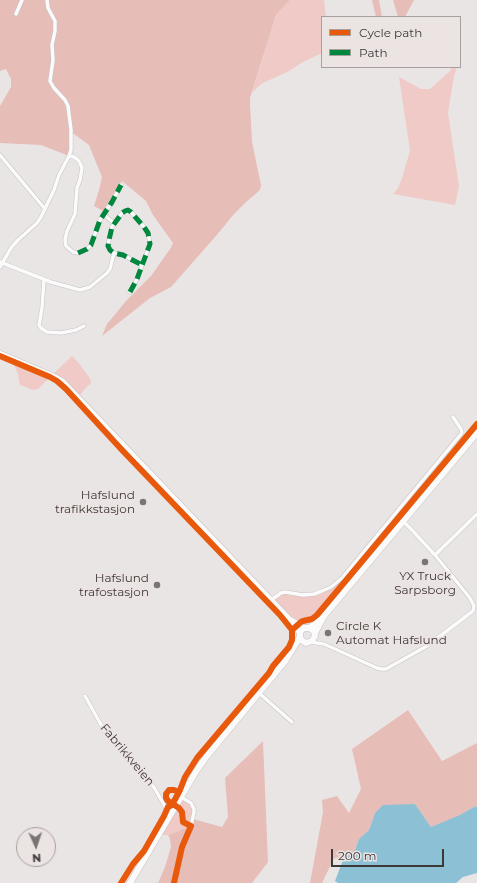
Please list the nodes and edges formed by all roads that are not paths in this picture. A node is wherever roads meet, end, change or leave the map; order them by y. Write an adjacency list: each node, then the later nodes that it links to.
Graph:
1 (22, 0): 3 (street)
2 (47, 0): 5 (street)
3 (16, 14)
4 (0, 155): 7 (street)
5 (69, 156): 7 (street); 8 (street)
6 (121, 185): 8 (street)
7 (45, 209): 11 (street)
8 (103, 214): 9 (street)
9 (114, 223): 10 (street); 12 (street)
10 (114, 253): 12 (street); 14 (street)
11 (1, 262): 13 (street); 14 (street)
12 (142, 265): 15 (street)
13 (0, 267)
14 (44, 280): 16 (street)
15 (130, 292)
16 (84, 326)
17 (0, 352): 23 (street)
18 (453, 418): 23 (street)
19 (477, 433): 21 (highway)
20 (477, 514): 22 (street)
21 (403, 521): 22 (street); 24 (highway)
22 (435, 555): 30 (street)
23 (271, 600): 25 (street)
24 (324, 616): 26 (highway); 27 (highway)
25 (289, 618): 26 (street); 28 (street)
26 (307, 628): 27 (highway); 28 (highway)
27 (315, 635): 29 (highway); 30 (street)
28 (300, 636): 29 (highway); 31 (highway)
29 (308, 642): 30 (street); 31 (highway)
30 (324, 644)
31 (286, 660): 32 (highway)
32 (259, 693): 34 (street); 35 (highway)
33 (85, 696): 36 (street, Fabrikkveien)
34 (292, 722)
35 (181, 797): 36 (highway); 38 (street)
36 (171, 812): 37 (highway)
37 (130, 883)
38 (174, 883)

